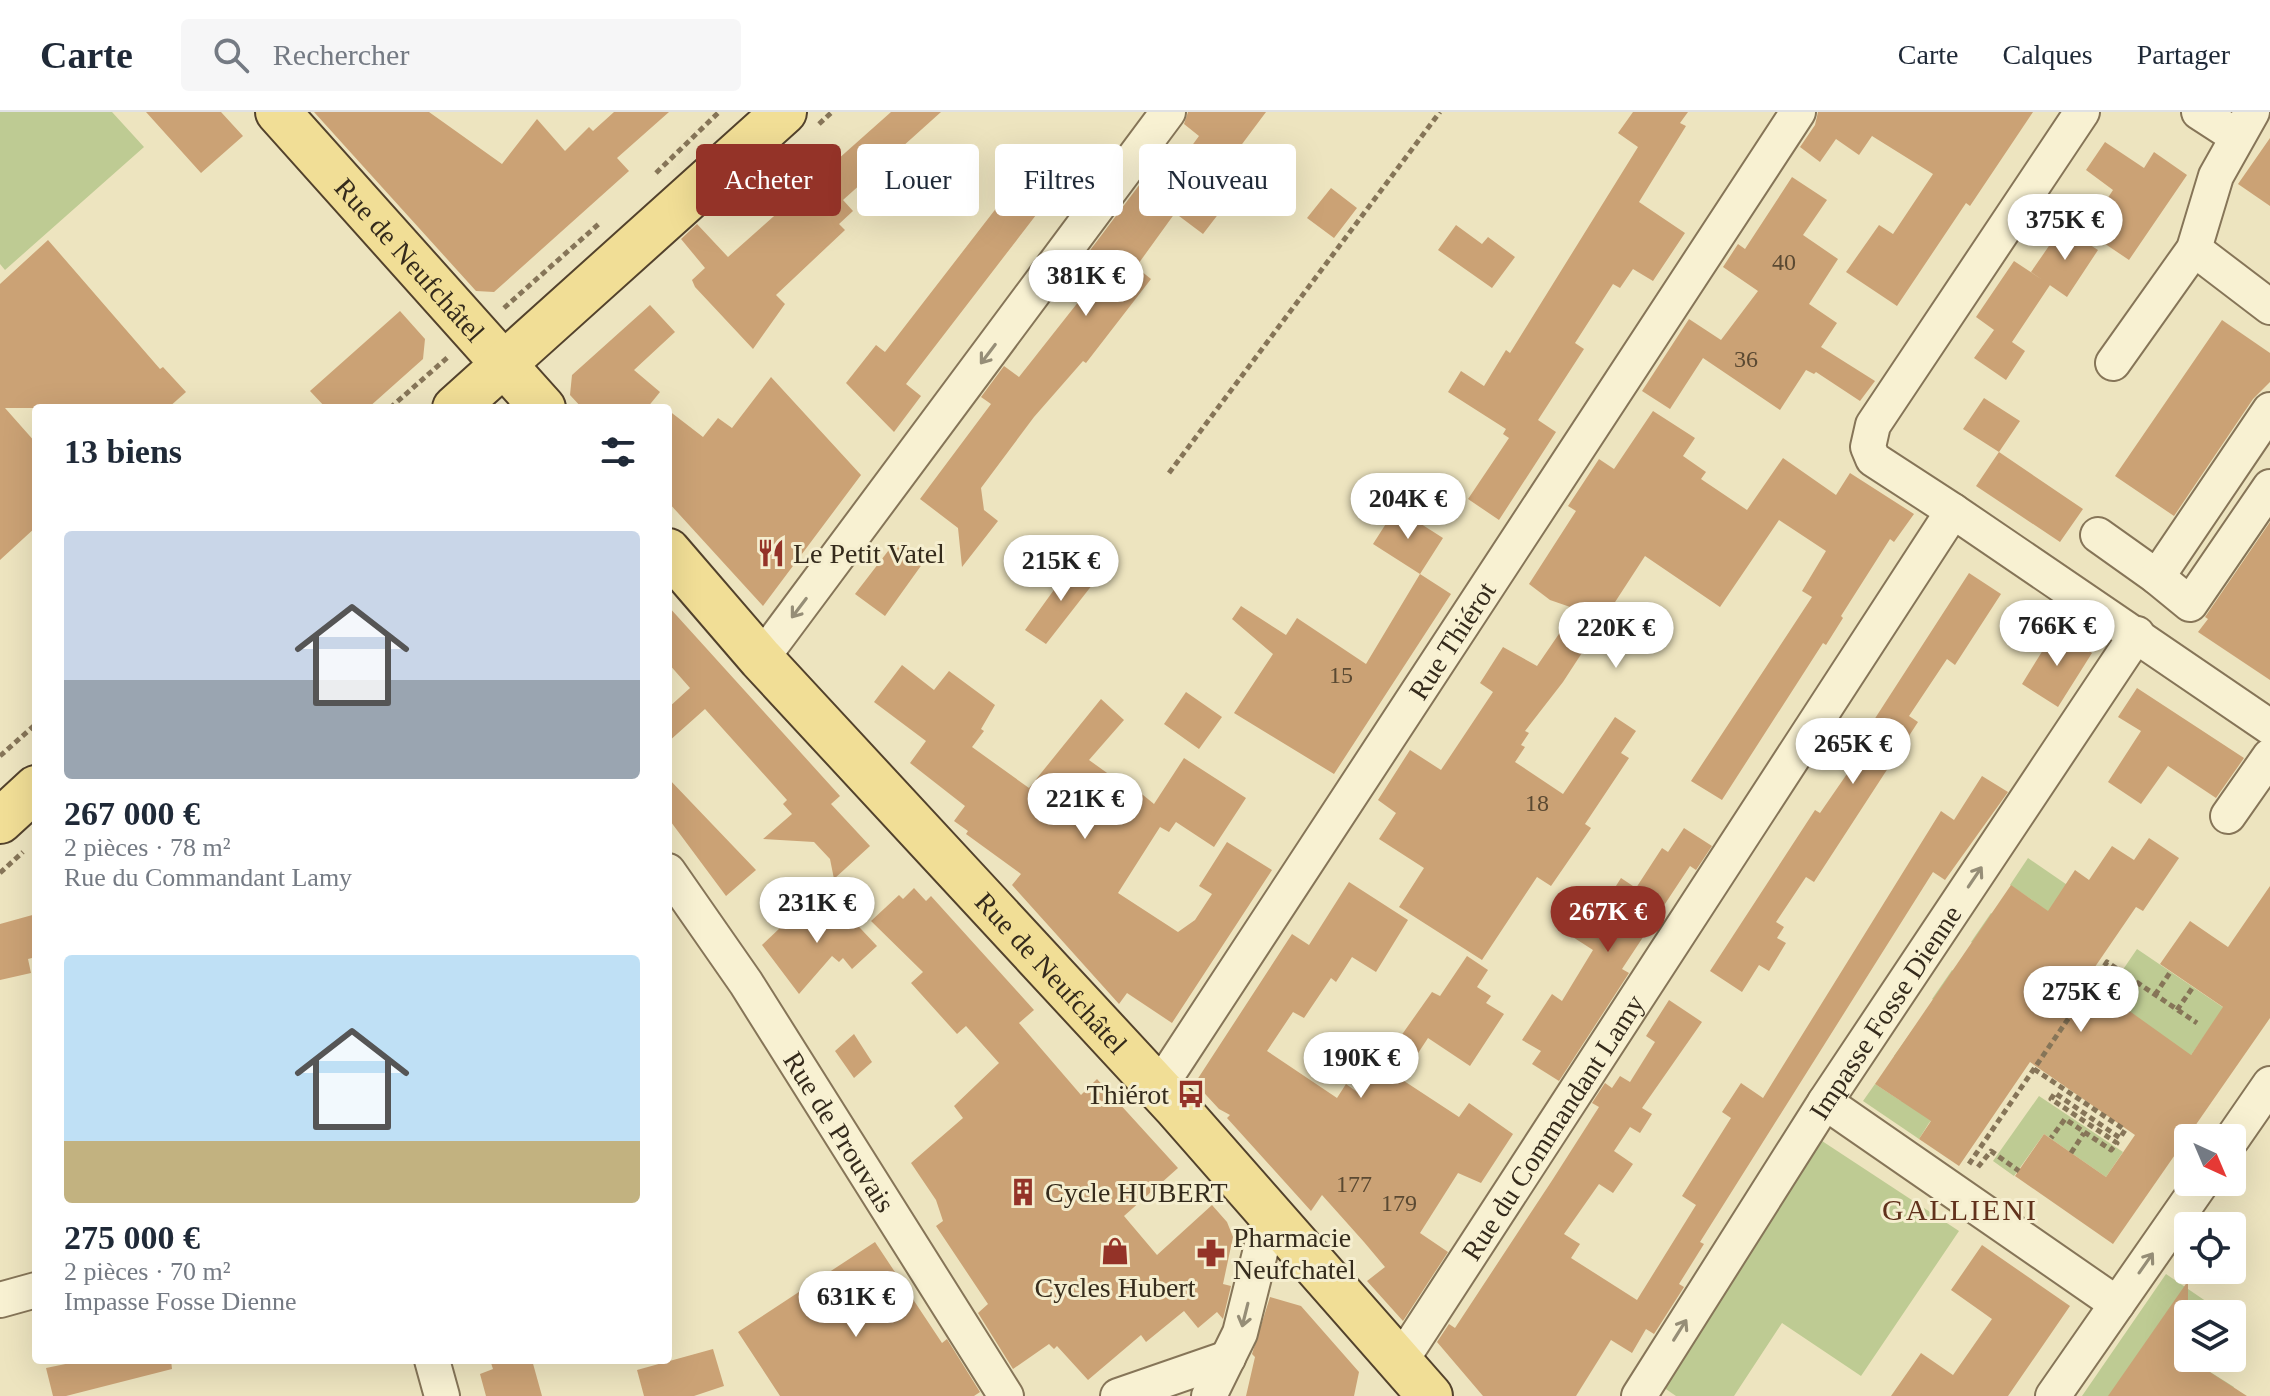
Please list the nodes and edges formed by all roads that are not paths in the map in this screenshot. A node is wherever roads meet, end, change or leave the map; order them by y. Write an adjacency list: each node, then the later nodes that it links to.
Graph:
1 (278, 112): 10 (main road, Rue de Neufchâtel)
2 (784, 112): 10 (main road)
3 (1168, 112): 21 (street, one-way to 21)
4 (1798, 112): 28 (street, Rue Thiérot)
5 (2082, 112): 16 (street)
6 (2199, 112): 7 (street)
7 (2244, 124): 8 (street)
8 (2194, 249): 9 (street); 11 (street)
9 (2270, 307)
10 (490, 348): 12 (main road); 13 (main road, Rue de Neufchâtel)
11 (2113, 363)
12 (457, 404)
13 (539, 404)
14 (2270, 410): 19 (street)
15 (2270, 487): 19 (street)
16 (1953, 511): 20 (street); 38 (street, Rue du Commandant Lamy)
17 (2098, 535): 19 (street)
18 (672, 556): 21 (main road, Rue de Neufchâtel)
19 (2157, 577)
20 (2137, 634): 22 (street); 30 (street, Impasse Fosse Dienne, one-way to 20)
21 (761, 659): 28 (main road, Rue de Neufchâtel)
22 (2270, 727)
23 (2270, 756): 25 (street)
24 (32, 797): 26 (main road)
25 (2228, 816)
26 (14, 835)
27 (672, 877): 41 (street, Rue de Prouvais)
28 (1153, 1084): 33 (main road, Rue de Neufchâtel)
29 (2270, 1084): 31 (street)
30 (1825, 1102): 36 (street); 45 (street, Impasse Fosse Dienne, one-way to 30)
31 (2242, 1124)
32 (2192, 1196): 36 (street, one-way to 32)
33 (1270, 1213): 37 (street, one-way to 37); 38 (main road, Rue de Neufchâtel)
34 (32, 1291): 35 (street)
35 (0, 1300)
36 (2117, 1304): 46 (street)
37 (1228, 1358): 42 (street); 43 (street)
38 (1400, 1362): 44 (main road, Rue de Neufchâtel)
39 (433, 1364): 40 (street)
40 (442, 1396)
41 (1006, 1396)
42 (1118, 1396)
43 (1209, 1396)
44 (1430, 1396)
45 (1639, 1396)
46 (2053, 1396)

